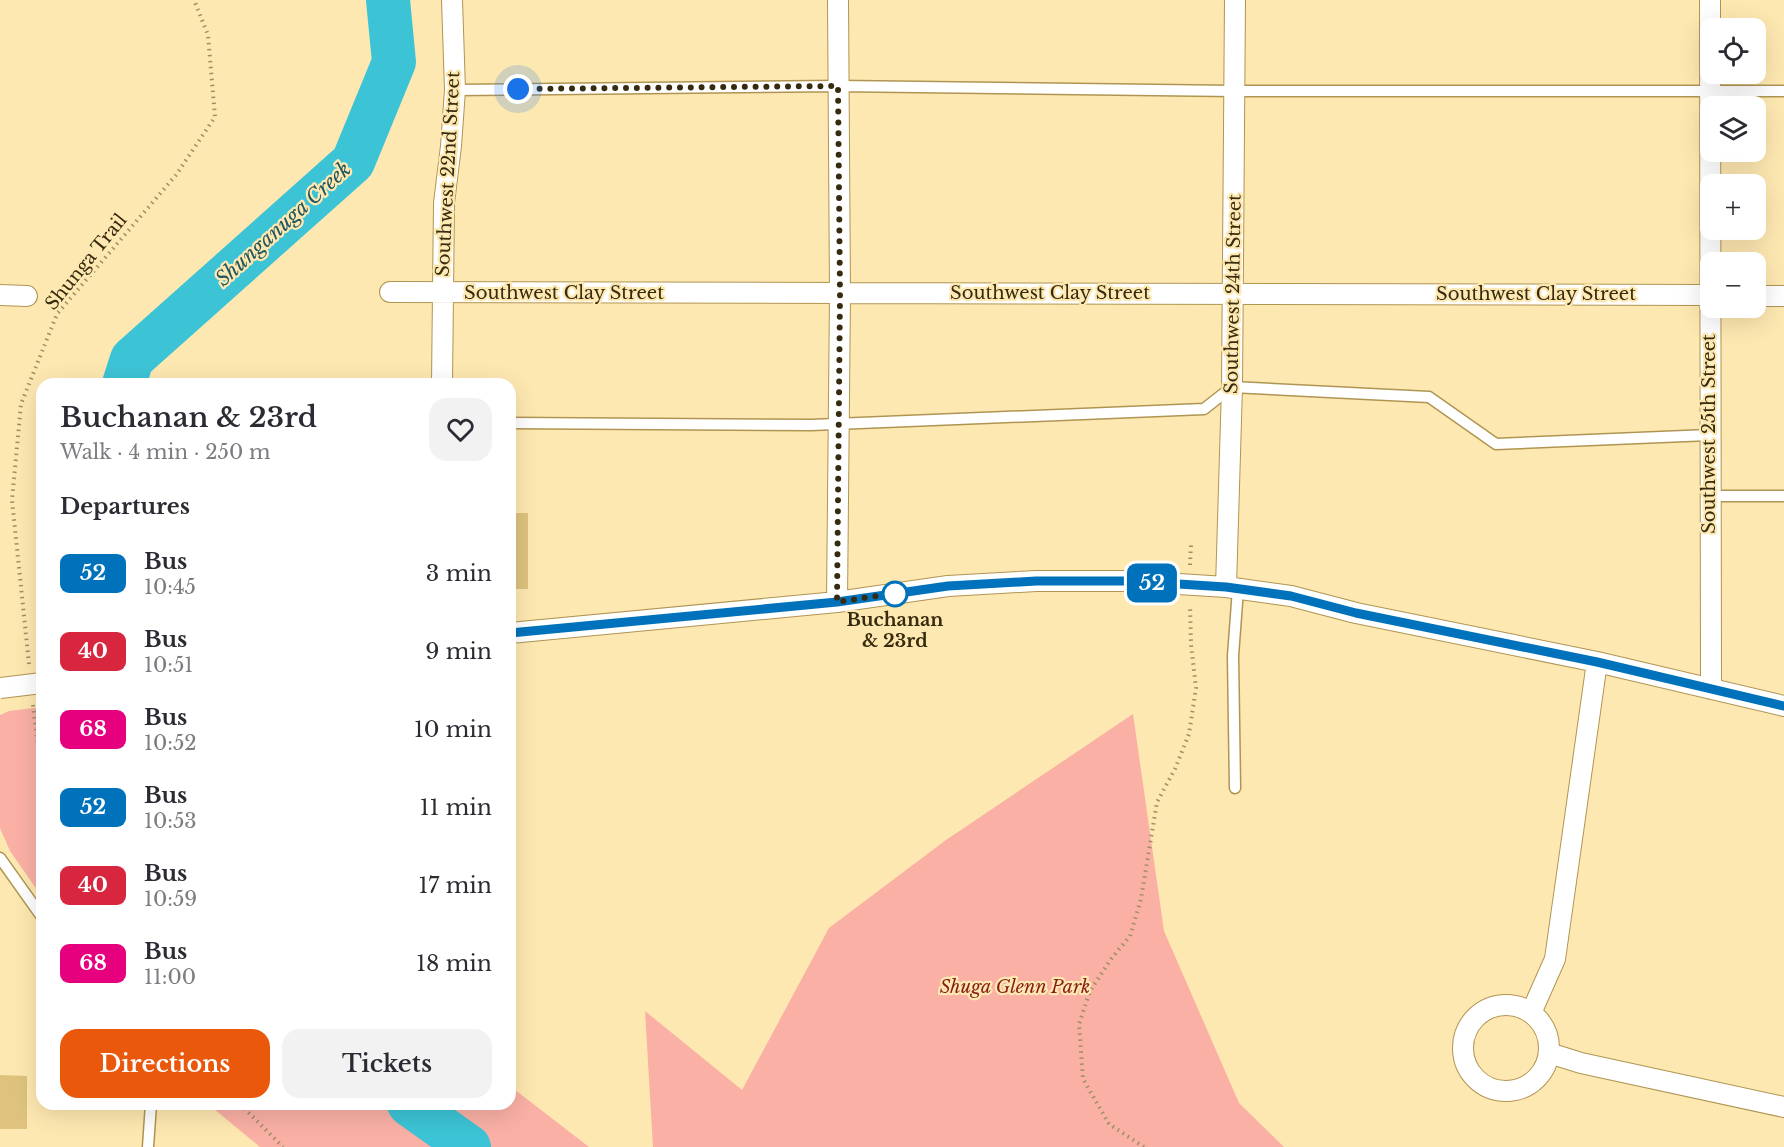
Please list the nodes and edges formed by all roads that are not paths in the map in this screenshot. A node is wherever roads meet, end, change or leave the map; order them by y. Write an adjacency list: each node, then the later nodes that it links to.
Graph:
1 (452, 0): 6 (street, Southwest 22nd Street)
2 (838, 0): 5 (street)
3 (1235, 0): 7 (street, Southwest 24th Street)
4 (1710, 0): 8 (street, Southwest 25th Street)
5 (838, 86): 6 (lane); 7 (lane); 14 (street)
6 (455, 90): 13 (street, Southwest 22nd Street)
7 (1234, 91): 8 (lane); 12 (street, Southwest 24th Street)
8 (1709, 91): 9 (lane); 10 (street, Southwest 25th Street)
9 (1784, 91)
10 (1710, 252)
11 (390, 292): 13 (street, Southwest Clay Street)
12 (1233, 293): 14 (street, Southwest Clay Street); 16 (street, Southwest Clay Street); 22 (street, Southwest 24th Street)
13 (442, 294): 14 (street, Southwest Clay Street); 21 (street, Southwest 22nd Street)
14 (840, 294): 24 (street)
15 (0, 295): 17 (street)
16 (1700, 295)
17 (27, 296)
18 (1766, 296): 19 (street)
19 (1784, 296)
20 (1710, 318): 25 (street, Southwest 25th Street)
21 (442, 378)
22 (1232, 387): 24 (lane); 25 (lane); 28 (street, Southwest 24th Street)
23 (516, 423): 24 (lane)
24 (839, 424): 29 (street)
25 (1709, 435): 26 (street, Southwest 25th Street)
26 (1709, 495): 27 (lane); 34 (street, Southwest 25th Street)
27 (1784, 496)
28 (1232, 588): 29 (street); 31 (street); 36 (lane)
29 (837, 602): 30 (street)
30 (516, 632)
31 (1597, 662): 34 (street); 39 (street)
32 (34, 684): 33 (street, bridge)
33 (0, 688)
34 (1711, 688): 35 (street)
35 (1784, 706)
36 (1235, 788)
37 (1, 862): 38 (lane)
38 (36, 909)
39 (1531, 1013): 40 (street); 40 (street)
40 (1549, 1053): 41 (street)
41 (1784, 1107)
42 (151, 1110): 43 (lane)
43 (148, 1147)

